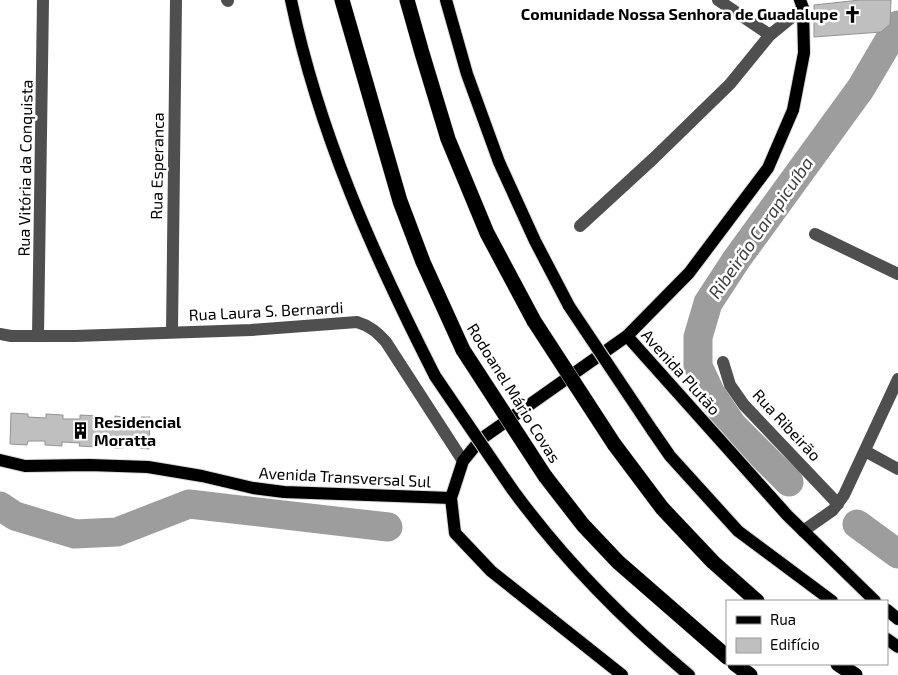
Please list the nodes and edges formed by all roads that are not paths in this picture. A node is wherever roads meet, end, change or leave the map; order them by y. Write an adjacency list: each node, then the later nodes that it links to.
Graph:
1 (43, 0): 15 (street, Rua Vitória da Conquista)
2 (176, 0): 13 (street, Rua Esperanca)
3 (291, 0): 35 (main road, bridge)
4 (342, 0): 31 (highway, Rodoanel Mário Covas, bridge)
5 (407, 0): 26 (highway, bridge)
6 (446, 0): 27 (main road, bridge)
7 (718, 0): 9 (street)
8 (801, 4): 9 (street); 16 (main road)
9 (770, 35): 10 (street)
10 (580, 226)
11 (815, 234): 12 (street)
12 (898, 274)
13 (172, 332): 15 (street, Rua Laura S. Bernardi); 21 (street, Rua Laura S. Bernardi)
14 (0, 334): 15 (street, Rua Laura S. Bernardi)
15 (38, 336)
16 (628, 336): 21 (main road, Avenida Plutão); 25 (main road, Avenida Plutão)
17 (723, 362): 24 (street, Rua Ribeirão)
18 (898, 379): 19 (street)
19 (865, 451): 22 (street); 24 (street)
20 (0, 460): 23 (main road, Avenida Transversal Sul)
21 (463, 460): 23 (main road, Avenida Plutão)
22 (898, 468)
23 (451, 498): 34 (main road, Avenida Plutão)
24 (838, 504): 25 (street)
25 (803, 531): 28 (main road, Avenida Plutão)
26 (756, 600)
27 (831, 600)
28 (874, 600)
29 (888, 611): 30 (main road)
30 (898, 619)
31 (726, 656)
32 (736, 665): 36 (highway)
33 (840, 665): 37 (highway)
34 (622, 675)
35 (689, 675)
36 (750, 675)
37 (855, 675)

